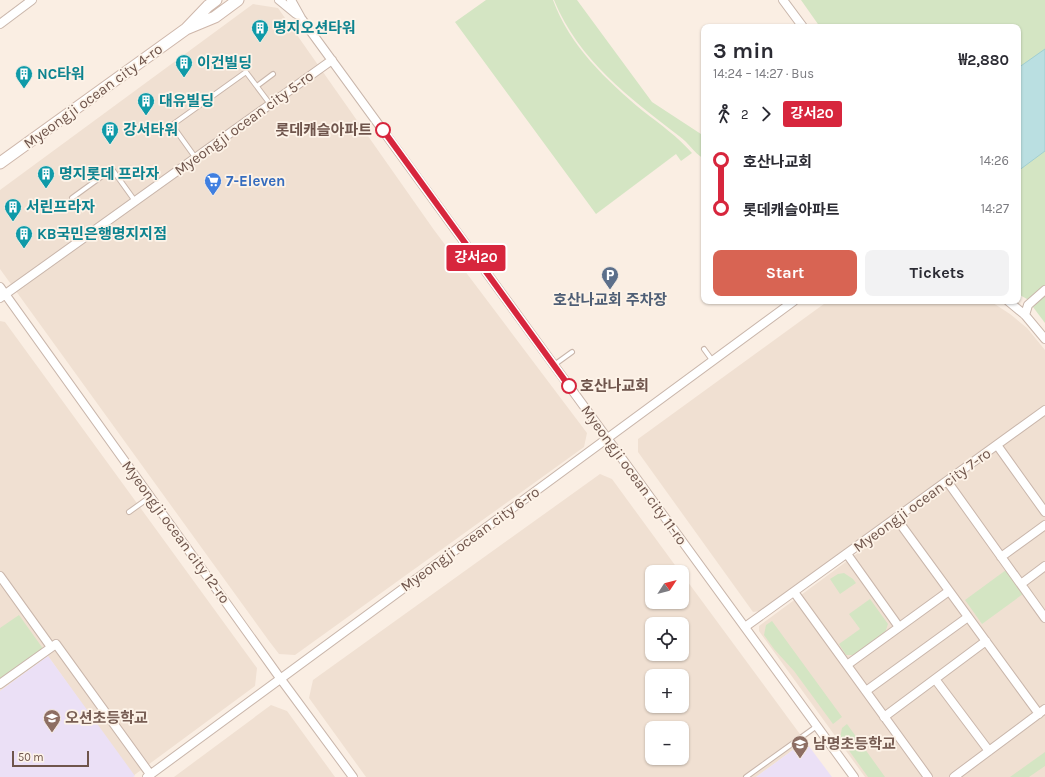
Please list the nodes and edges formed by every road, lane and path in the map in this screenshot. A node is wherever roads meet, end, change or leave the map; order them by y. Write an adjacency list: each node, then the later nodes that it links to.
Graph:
1 (32, 0): 8 (street)
2 (216, 0): 10 (main road)
3 (238, 0): 10 (main road)
4 (279, 0): 7 (street)
5 (291, 0): 7 (street)
6 (783, 0): 9 (street)
7 (301, 18): 11 (street, Myeongji ocean city 11-ro)
8 (0, 24)
9 (801, 24)
10 (186, 29): 16 (main road, Myeongji ocean city 4-ro)
11 (332, 60): 14 (street, Myeongji ocean city 5-ro); 29 (street, Myeongji ocean city 11-ro)
12 (273, 74): 13 (lane)
13 (256, 86): 14 (lane); 15 (lane)
14 (270, 104): 15 (street, Myeongji ocean city 5-ro)
15 (195, 157): 18 (street, Myeongji ocean city 5-ro)
16 (0, 163)
17 (72, 198): 18 (lane)
18 (135, 200): 21 (street, Myeongji ocean city 5-ro)
19 (0, 287): 21 (street, Myeongji ocean city 12-ro)
20 (1045, 290): 24 (street)
21 (3, 296): 34 (street, Myeongji ocean city 12-ro)
22 (790, 304): 28 (street, Myeongji ocean city 6-ro)
23 (1012, 304): 24 (street)
24 (1025, 315): 25 (street)
25 (1045, 339)
26 (704, 349): 28 (lane)
27 (572, 352): 29 (lane)
28 (712, 360): 31 (street, Myeongji ocean city 6-ro)
29 (554, 366): 31 (street, Myeongji ocean city 11-ro)
30 (1045, 410): 32 (street, Myeongji ocean city 7-ro)
31 (607, 438): 49 (street, Myeongji ocean city 11-ro); 53 (street, Myeongji ocean city 6-ro)
32 (997, 445): 33 (street, Myeongji ocean city 7-ro); 36 (street, Myeongji ocean city 7-ro)
33 (946, 481): 37 (street, Myeongji ocean city 7-ro); 40 (street)
34 (150, 496): 35 (lane); 53 (street, Myeongji ocean city 12-ro)
35 (129, 512)
36 (1045, 512)
37 (896, 518): 39 (street, Myeongji ocean city 7-ro); 44 (street)
38 (1045, 525): 40 (street)
39 (847, 554): 45 (street, Myeongji ocean city 7-ro); 48 (street, Myeongji ocean city 7-ro)
40 (1001, 557): 43 (street)
41 (1045, 566): 43 (street)
42 (0, 576): 51 (street)
43 (1021, 584): 46 (street)
44 (949, 591): 47 (street); 48 (street)
45 (794, 592): 49 (street, Myeongji ocean city 7-ro); 52 (street)
46 (1043, 612)
47 (968, 617): 50 (street); 56 (street)
48 (899, 627): 52 (street)
49 (745, 628): 59 (street, Myeongji ocean city 11-ro)
50 (986, 641): 54 (street); 57 (street)
51 (51, 647): 55 (street); 61 (street)
52 (847, 665): 56 (street)
53 (280, 678): 61 (street, Myeongji ocean city 6-ro); 62 (street, Myeongji ocean city 12-ro)
54 (935, 679): 58 (street); 60 (street)
55 (0, 684)
56 (866, 690): 58 (street)
57 (1042, 712): 60 (street)
58 (884, 716): 65 (street)
59 (817, 726): 63 (lane); 64 (street, Myeongji ocean city 11-ro)
60 (989, 751): 66 (street)
61 (148, 776)
62 (352, 777)
63 (746, 777)
64 (854, 777)
65 (928, 777)
66 (954, 777)

